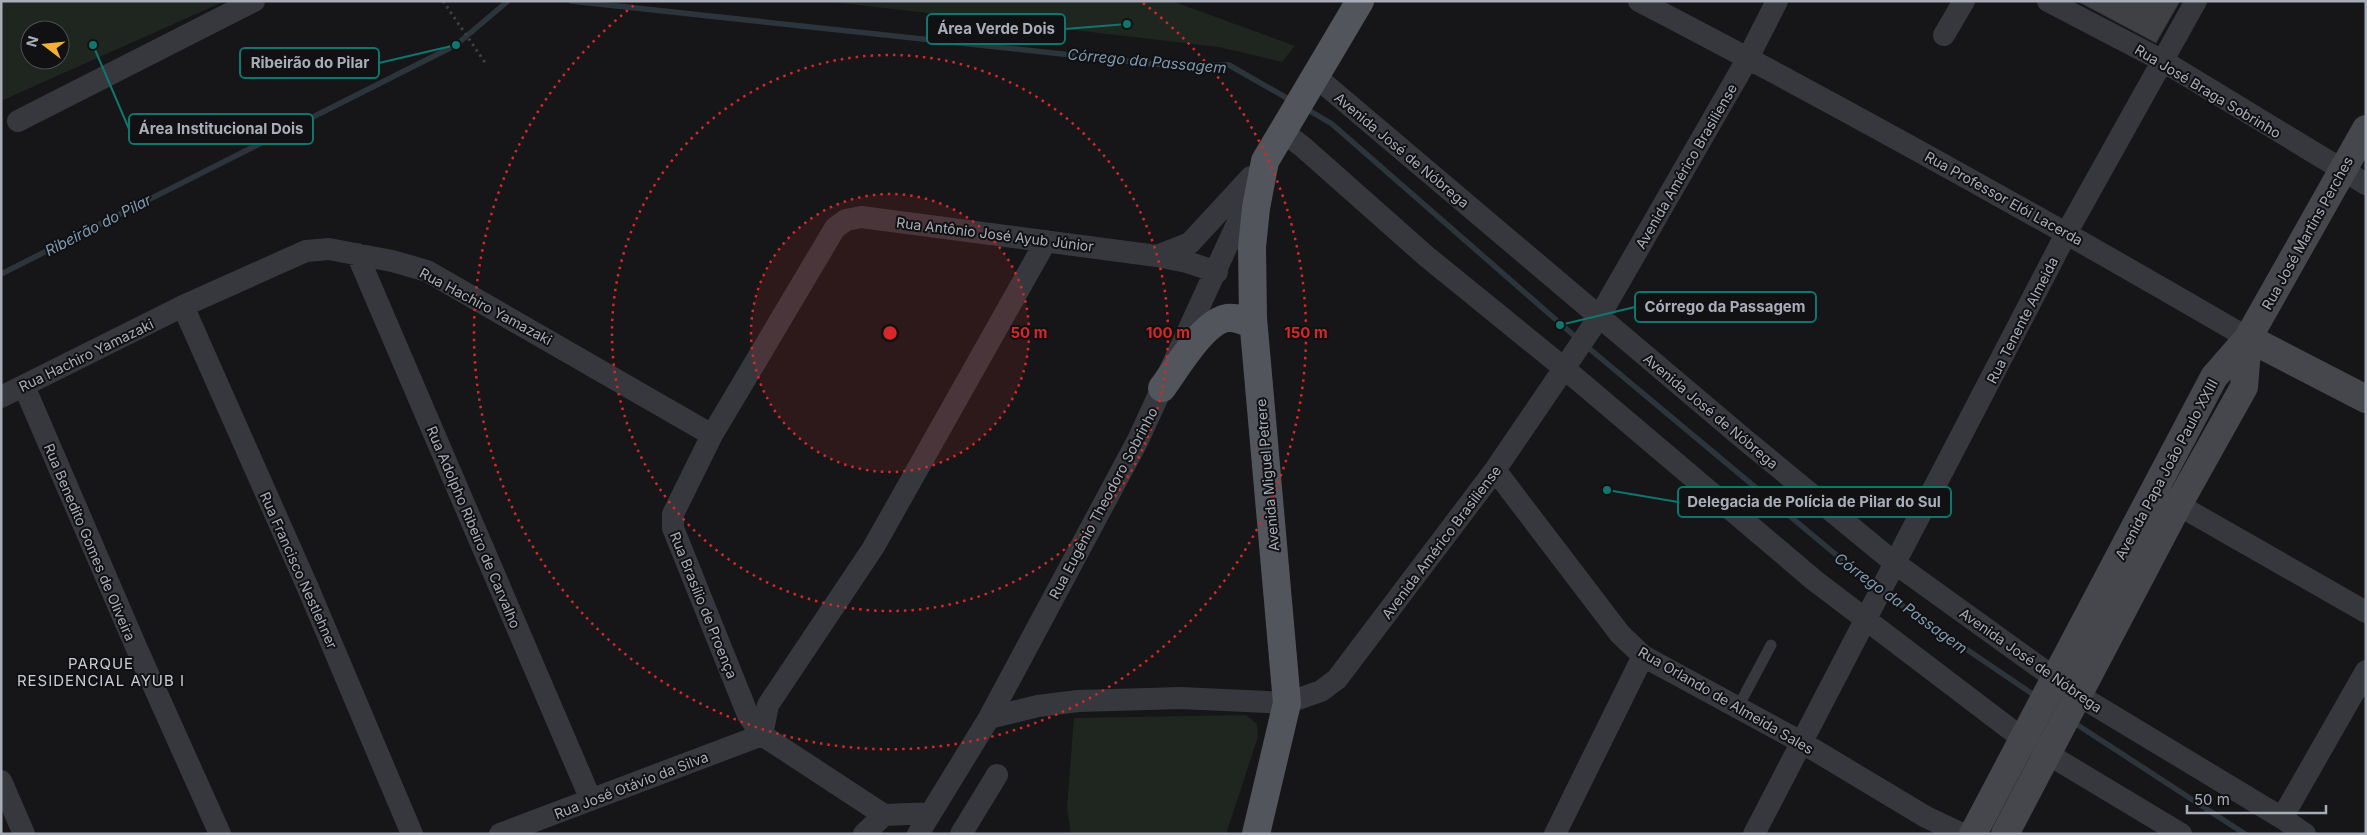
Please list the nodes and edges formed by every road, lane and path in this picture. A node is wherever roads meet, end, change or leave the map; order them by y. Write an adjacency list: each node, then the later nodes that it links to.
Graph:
1 (443, 1): 12 (path)
2 (1360, 1): 13 (main road, Avenida Miguel Petrere)
3 (1639, 1): 10 (street, Rua Professor Elói Lacerda)
4 (1777, 1): 10 (street, Avenida Américo Brasiliense)
5 (1964, 1): 9 (street)
6 (2048, 1): 11 (street, Rua José Braga Sobrinho)
7 (2196, 1): 11 (street, Rua Tenente Almeida)
8 (244, 3): 14 (street)
9 (1944, 35)
10 (1748, 58): 21 (street, Rua Professor Elói Lacerda); 27 (street, Avenida Américo Brasiliense)
11 (2163, 61): 18 (street, Rua José Braga Sobrinho); 21 (street, Rua Tenente Almeida)
12 (486, 64)
13 (1311, 82): 15 (main road, Avenida Miguel Petrere); 27 (street, Avenida José de Nóbrega)
14 (18, 121)
15 (1286, 126): 17 (main road, Avenida Miguel Petrere); 30 (street)
16 (2366, 129): 18 (main road, Rua José Martins Perches)
17 (1265, 161): 24 (street, Rua Antônio José Ayub Júnior); 25 (street, Rua Eugênio Theodoro Sobrinho); 28 (main road, Avenida Miguel Petrere)
18 (2342, 171): 19 (street, Rua José Braga Sobrinho); 29 (main road, Rua José Martins Perches)
19 (2366, 184)
20 (835, 228): 22 (street, Rua Antônio José Ayub Júnior); 35 (street, Rua Brasílio de Proença)
21 (2067, 232): 29 (street, Rua Professor Elói Lacerda); 39 (street, Rua Tenente Almeida)
22 (1046, 241): 24 (street, Rua Antônio José Ayub Júnior); 50 (street)
23 (357, 254): 26 (street, Rua Hachiro Yamazaki); 35 (street, Rua Hachiro Yamazaki); 56 (street, Rua Adolpho Ribeiro de Carvalho)
24 (1157, 256): 25 (street, Rua Antônio José Ayub Júnior)
25 (1217, 272): 32 (street, Rua Eugênio Theodoro Sobrinho)
26 (183, 306): 31 (street, Rua Hachiro Yamazaki); 62 (street, Rua Francisco Nestlehner)
27 (1595, 323): 30 (street, Avenida Américo Brasiliense); 39 (street, Avenida José de Nóbrega)
28 (1253, 325): 32 (main road); 47 (main road, Avenida Miguel Petrere)
29 (2248, 338): 34 (main road, Rua Professor Elói Lacerda); 37 (main road, Avenida Papa João Paulo XXIII); 38 (main road, Avenida Papa João Paulo XXIII)
30 (1569, 363): 36 (street, Avenida Américo Brasiliense); 41 (street)
31 (24, 386): 33 (street, Rua Hachiro Yamazaki); 61 (street, Rua Benedito Gomes de Oliveira)
32 (1162, 388): 49 (street, Rua Eugênio Theodoro Sobrinho)
33 (1, 397)
34 (2366, 399)
35 (712, 435): 50 (street, Rua Brasílio de Proença)
36 (1495, 470): 43 (street, Rua Orlando de Almeida Sales); 47 (street, Avenida Américo Brasiliense)
37 (2154, 491): 38 (street); 45 (main road, Avenida Papa João Paulo XXIII)
38 (2178, 505): 40 (street); 46 (main road, Avenida Papa João Paulo XXIII)
39 (1893, 570): 41 (street, Rua Tenente Almeida); 45 (street, Avenida José de Nóbrega)
40 (2366, 612)
41 (1870, 613): 51 (street); 52 (street, Rua Tenente Almeida)
42 (1771, 645): 48 (lane)
43 (1643, 656): 48 (street, Rua Orlando de Almeida Sales); 68 (street)
44 (2366, 671): 59 (street)
45 (2052, 684): 46 (street, Avenida José de Nóbrega); 51 (main road, Avenida Papa João Paulo XXIII)
46 (2075, 702): 53 (main road, Avenida Papa João Paulo XXIII); 59 (street, Avenida José de Nóbrega)
47 (1287, 703): 49 (street); 67 (main road, Avenida Miguel Petrere)
48 (1738, 708): 52 (street, Rua Orlando de Almeida Sales)
49 (989, 718): 57 (street, Rua Eugênio Theodoro Sobrinho)
50 (762, 736): 56 (street, Rua José Otávio da Silva); 58 (street, Rua Brasílio de Proença)
51 (2023, 740): 53 (street); 71 (main road, Avenida Papa João Paulo XXIII)
52 (1801, 742): 69 (street, Rua Tenente Almeida); 70 (street, Rua Orlando de Almeida Sales)
53 (2052, 745): 72 (main road, Avenida Papa João Paulo XXIII); 73 (street)
54 (997, 775): 66 (street)
55 (1, 781): 60 (street)
56 (591, 800): 63 (street, Rua José Otávio da Silva)
57 (931, 813): 58 (street); 65 (street, Rua Eugênio Theodoro Sobrinho)
58 (884, 814): 64 (street)
59 (2282, 818): 74 (street, Avenida José de Nóbrega)
60 (24, 834)
61 (220, 834)
62 (412, 834)
63 (500, 834)
64 (864, 834)
65 (918, 834)
66 (961, 834)
67 (1256, 834)
68 (1555, 834)
69 (1754, 834)
70 (1962, 834)
71 (1973, 834)
72 (2004, 834)
73 (2181, 834)
74 (2305, 834)

